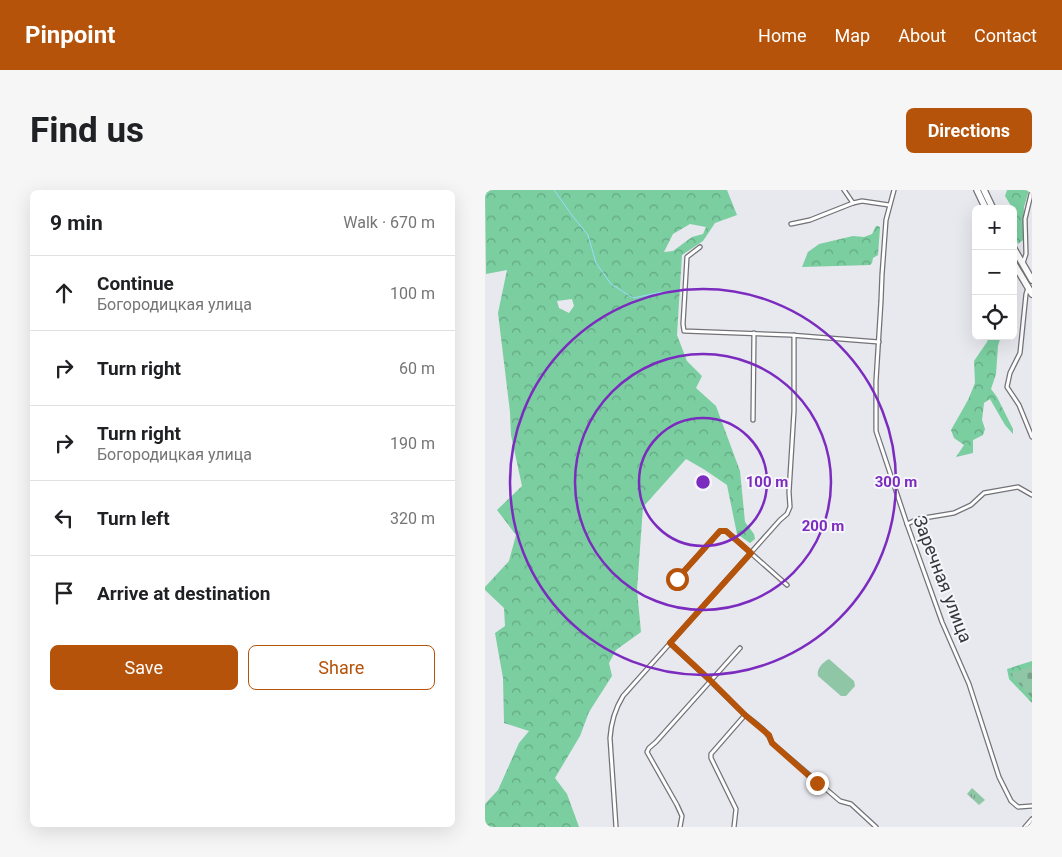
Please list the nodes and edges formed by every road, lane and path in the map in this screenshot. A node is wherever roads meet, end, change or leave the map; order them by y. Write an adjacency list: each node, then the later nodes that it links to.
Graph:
1 (844, 190): 6 (street)
2 (894, 190): 7 (street, Заречная улица)
3 (977, 190): 8 (main road)
4 (984, 190): 9 (main road)
5 (1032, 190): 13 (street)
6 (853, 202): 7 (street); 10 (street)
7 (889, 205): 19 (street, Заречная улица)
8 (985, 205)
9 (991, 205)
10 (791, 224)
11 (700, 246): 17 (street)
12 (1014, 250): 13 (main road)
13 (1022, 265): 15 (main road)
14 (1017, 269): 16 (main road)
15 (1032, 280)
16 (1030, 291): 21 (street)
17 (754, 333): 18 (street); 20 (street)
18 (794, 335): 19 (street); 24 (street)
19 (879, 342): 23 (street, Заречная улица)
20 (753, 420)
21 (1032, 437)
22 (1032, 495): 23 (street)
23 (907, 524): 31 (street, Заречная улица)
24 (751, 553): 25 (street); 26 (street); 27 (street)
25 (677, 579)
26 (787, 585)
27 (670, 643): 29 (street); 33 (street)
28 (739, 648): 29 (street)
29 (710, 680): 30 (street); 34 (street)
30 (745, 715): 35 (street); 36 (street)
31 (1032, 806)
32 (1032, 819): 37 (street)
33 (616, 827)
34 (680, 827)
35 (734, 827)
36 (876, 827)
37 (1025, 827)

